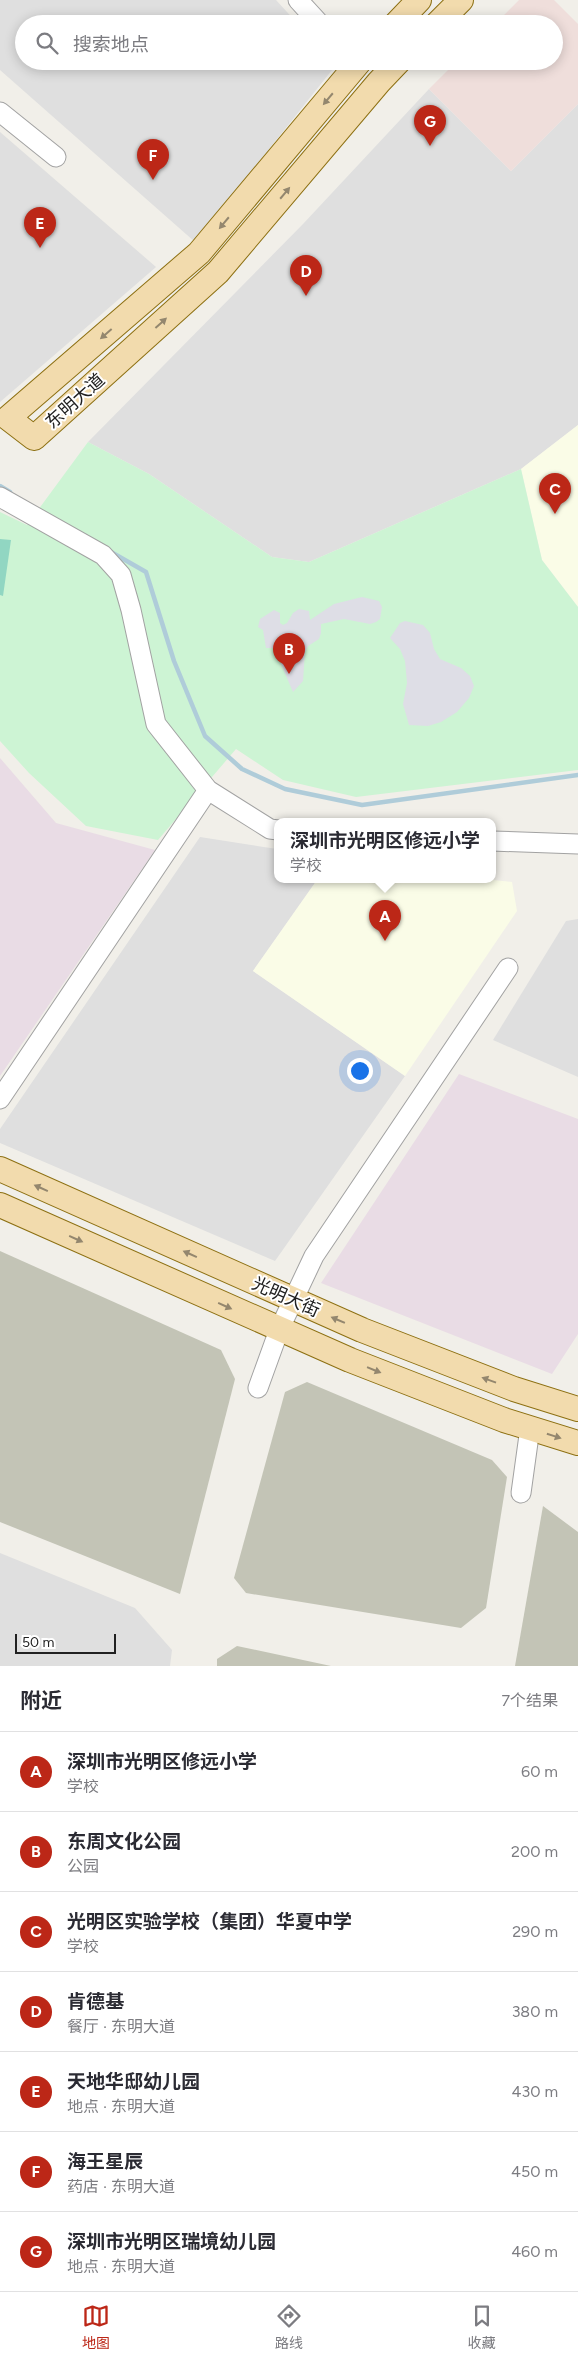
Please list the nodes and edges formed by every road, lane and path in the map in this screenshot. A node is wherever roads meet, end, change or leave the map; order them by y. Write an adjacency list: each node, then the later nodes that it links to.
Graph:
1 (298, 0): 4 (street)
2 (418, 0): 5 (main road)
3 (461, 0): 6 (main road)
4 (312, 15)
5 (404, 15)
6 (446, 15)
7 (350, 70): 8 (main road, 东明大道, one-way to 8)
8 (390, 70)
9 (0, 112): 10 (street)
10 (56, 157)
11 (0, 497): 12 (street)
12 (208, 790): 13 (street); 17 (street)
13 (274, 830)
14 (496, 841): 15 (street)
15 (578, 844)
16 (508, 968): 20 (street)
17 (0, 1099)
18 (0, 1169): 20 (main road, 光明大街, one-way to 18)
19 (0, 1205): 21 (main road, 光明大街, one-way to 21)
20 (293, 1301): 21 (street); 23 (main road, 光明大街, one-way to 20)
21 (279, 1330): 22 (street); 24 (main road, 光明大街, one-way to 24)
22 (258, 1388)
23 (578, 1409)
24 (530, 1428): 25 (main road, 光明大街, one-way to 25); 26 (street)
25 (578, 1443)
26 (521, 1493)

